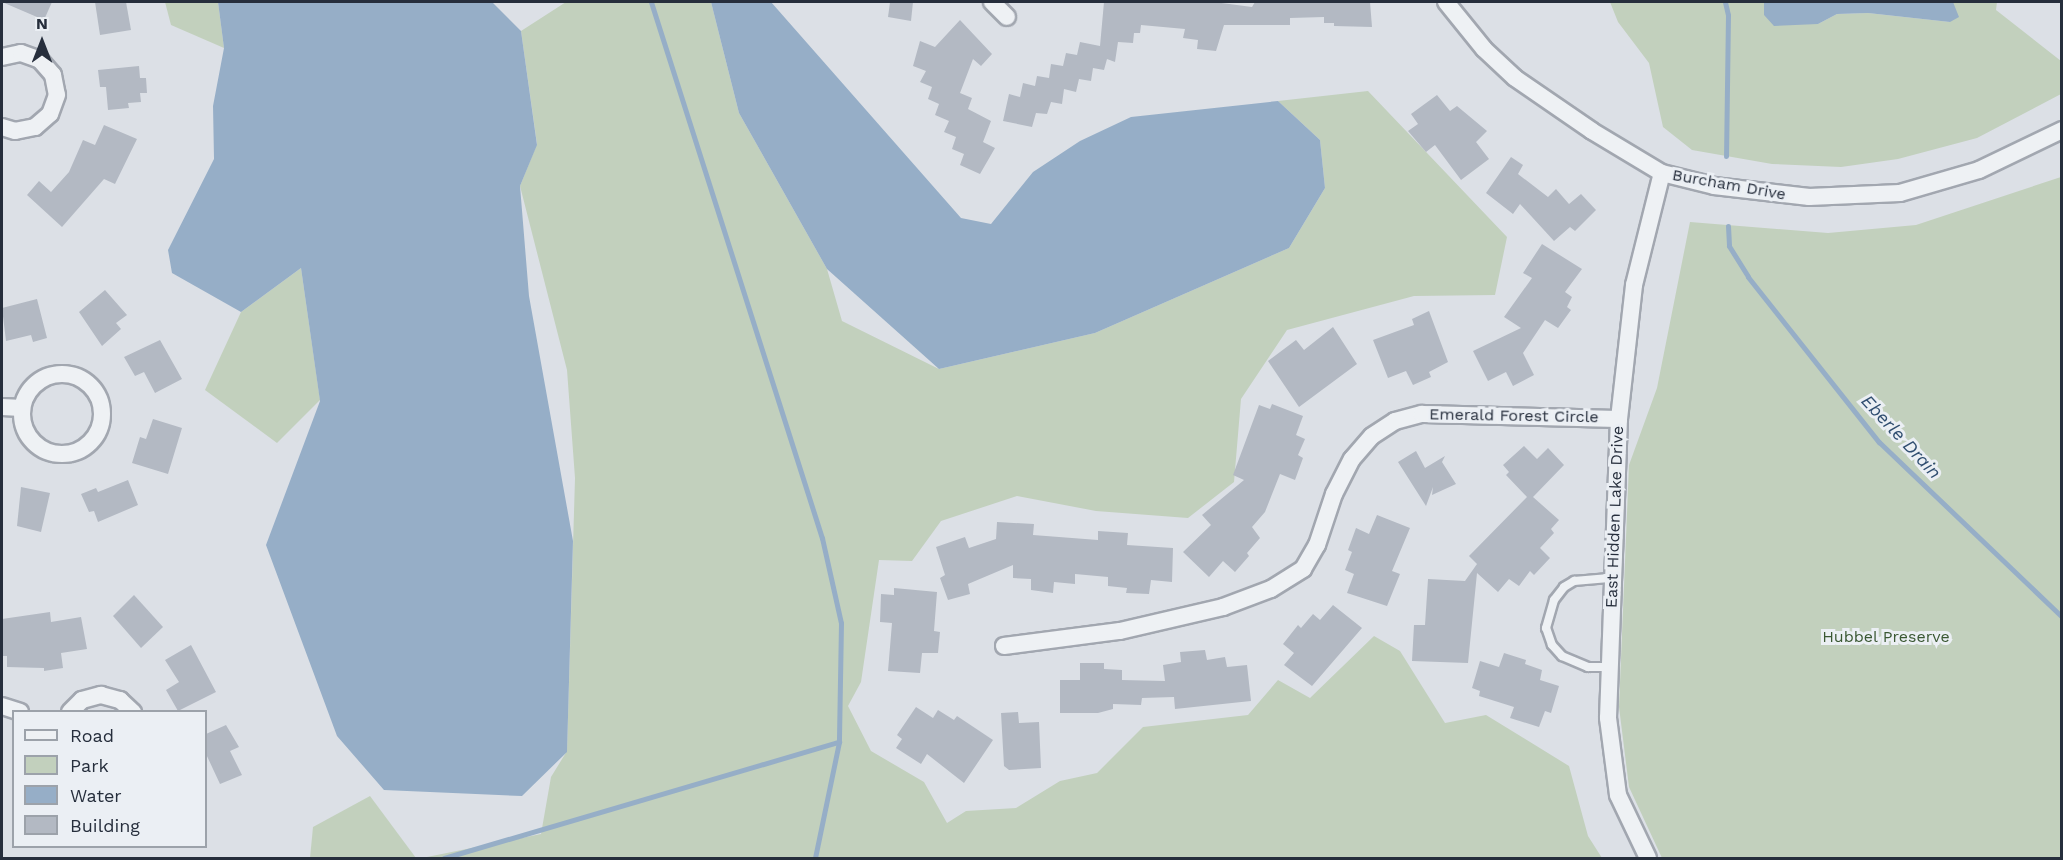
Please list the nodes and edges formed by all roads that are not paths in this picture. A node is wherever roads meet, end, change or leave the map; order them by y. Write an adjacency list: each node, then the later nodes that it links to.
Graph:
1 (992, 2): 3 (street)
2 (1446, 2): 7 (street, Burcham Drive)
3 (1007, 17)
4 (2, 57): 5 (street)
5 (2, 127)
6 (2061, 130): 7 (street, Burcham Drive)
7 (1662, 173): 10 (street, East Hidden Lake Drive)
8 (2, 407): 9 (street)
9 (22, 408): 9 (street)
10 (1619, 419): 11 (street, East Hidden Lake Drive); 12 (street, Emerald Forest Circle)
11 (1612, 578): 13 (street, East Hidden Lake Drive); 13 (lane)
12 (1004, 646)
13 (1610, 667): 18 (street, East Hidden Lake Drive)
14 (2, 706): 15 (street)
15 (17, 710)
16 (71, 710): 17 (street)
17 (132, 710)
18 (1648, 858)

